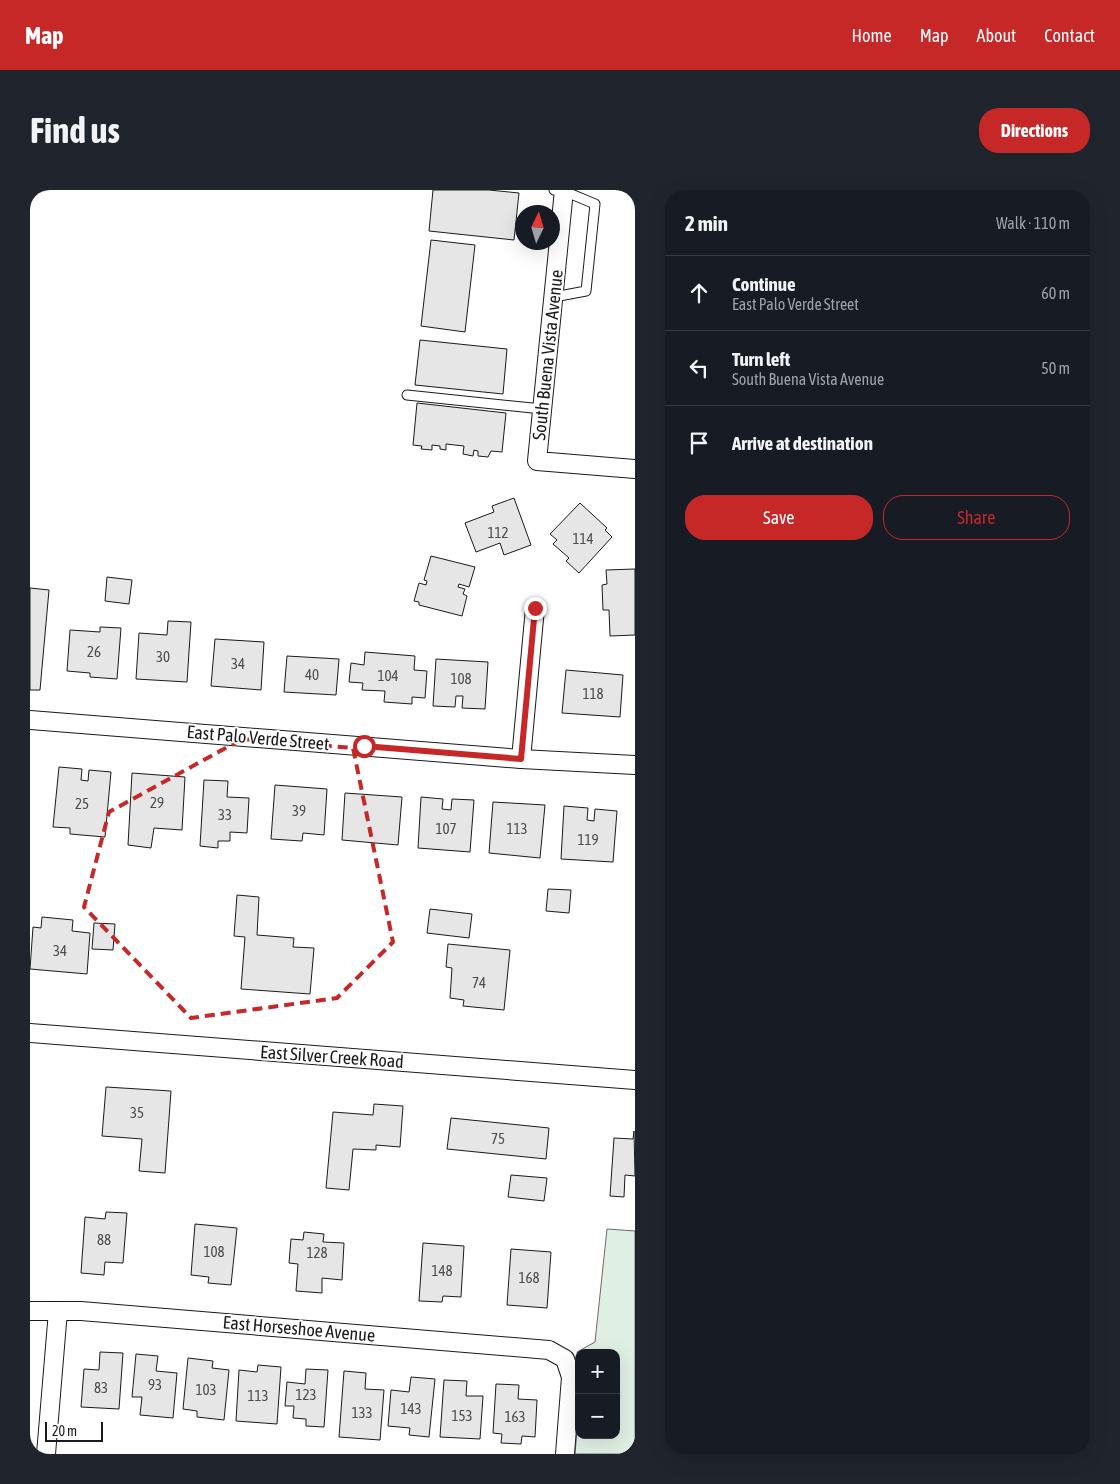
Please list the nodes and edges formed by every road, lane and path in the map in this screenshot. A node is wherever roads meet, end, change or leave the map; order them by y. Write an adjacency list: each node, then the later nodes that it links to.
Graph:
1 (561, 190): 2 (street, South Buena Vista Avenue); 2 (lane)
2 (554, 297): 4 (street, South Buena Vista Avenue)
3 (407, 395): 4 (lane)
4 (542, 409): 5 (street, South Buena Vista Avenue)
5 (635, 469)
6 (535, 608): 8 (street)
7 (30, 720): 8 (street, East Palo Verde Street)
8 (521, 759): 9 (street, East Palo Verde Street)
9 (635, 765)
10 (30, 1033): 11 (street, East Silver Creek Road)
11 (635, 1080)
12 (30, 1311): 13 (street, East Horseshoe Avenue)
13 (58, 1311): 14 (street); 15 (street, East Horseshoe Avenue)
14 (46, 1454)
15 (565, 1454)

